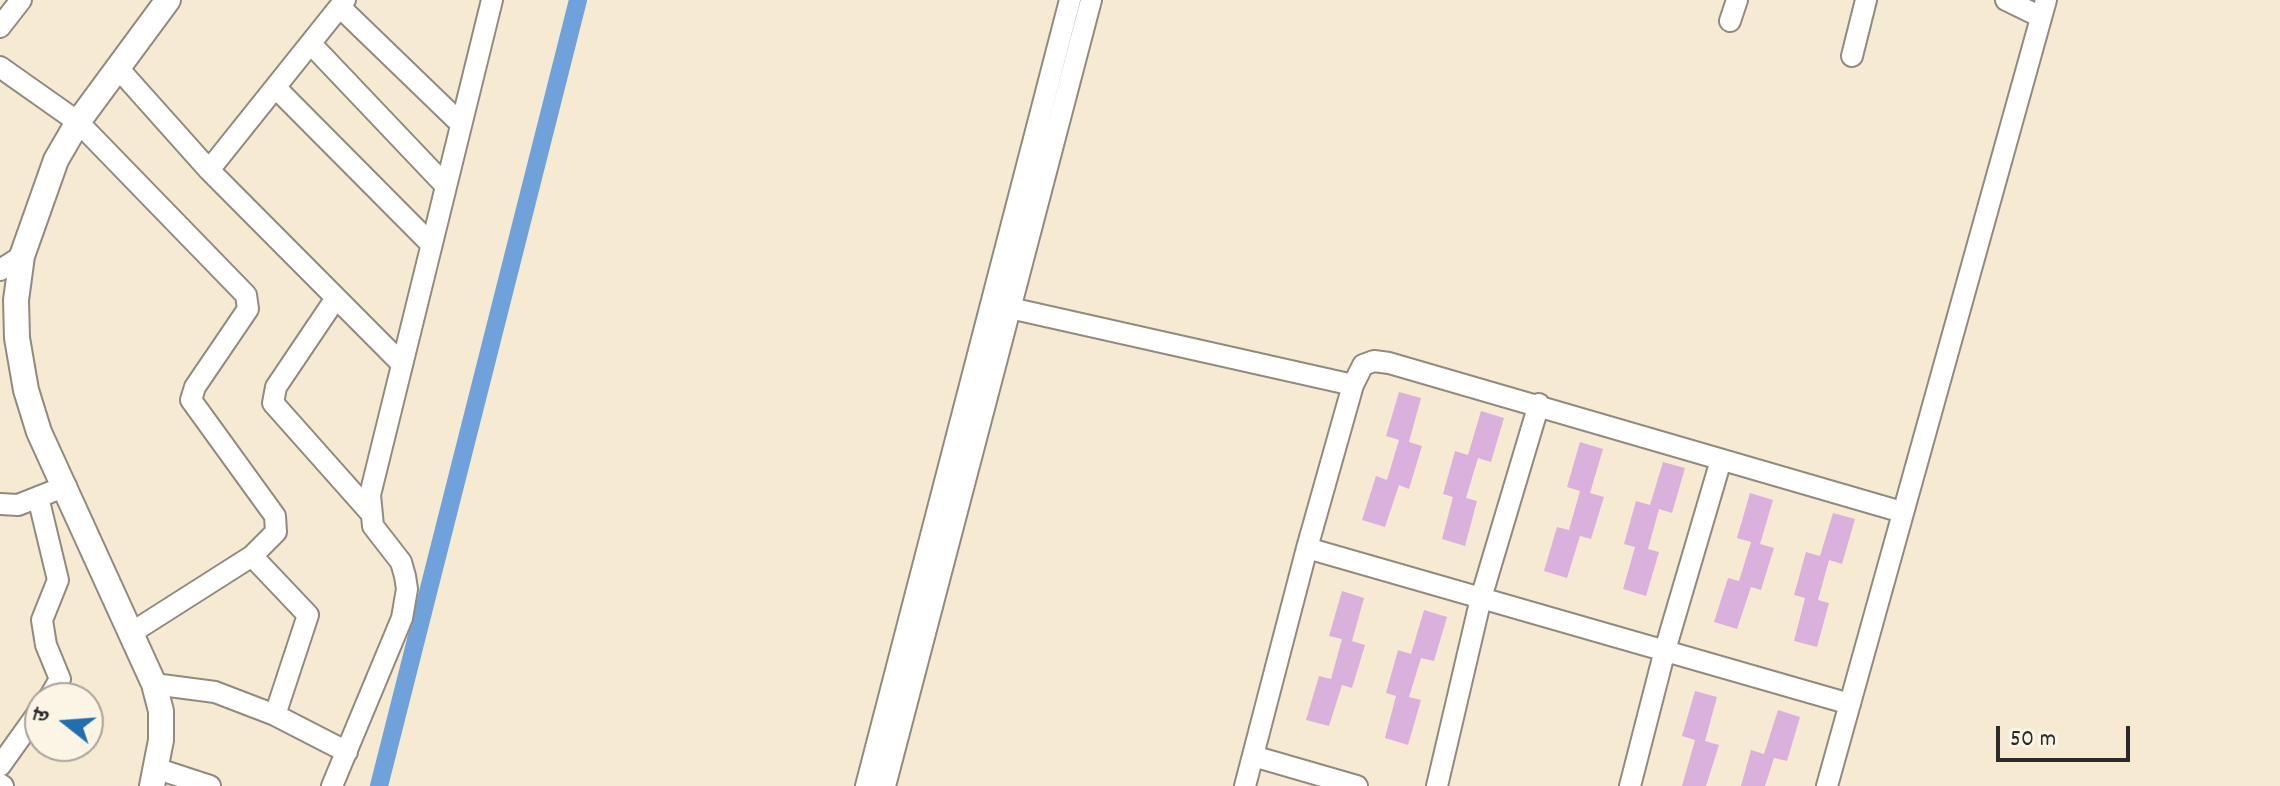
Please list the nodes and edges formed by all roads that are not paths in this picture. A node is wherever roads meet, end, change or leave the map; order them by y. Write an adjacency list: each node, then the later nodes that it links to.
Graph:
1 (21, 0): 12 (street)
2 (168, 0): 16 (street)
3 (492, 0): 19 (street)
4 (1070, 0): 26 (street)
5 (1091, 0): 27 (street)
6 (1737, 0): 11 (street)
7 (1866, 0): 14 (street)
8 (2006, 0): 10 (street)
9 (342, 3): 13 (street); 19 (street)
10 (2044, 8): 36 (street)
11 (1730, 21)
12 (0, 27)
13 (311, 44): 17 (street); 21 (street)
14 (1852, 56)
15 (0, 67): 18 (street)
16 (117, 67): 18 (street); 20 (street)
17 (276, 88): 20 (street); 22 (street)
18 (78, 122): 23 (street); 38 (street)
19 (460, 123): 21 (street)
20 (209, 170): 25 (street)
21 (445, 185): 22 (street)
22 (430, 243): 28 (street)
23 (22, 256): 24 (street); 32 (street)
24 (0, 270)
25 (336, 298): 28 (street); 35 (street)
26 (990, 304): 27 (street); 53 (street)
27 (1012, 308): 29 (street); 54 (street)
28 (401, 363): 35 (street)
29 (1353, 385): 30 (street); 37 (street)
30 (1539, 404): 31 (street); 39 (street)
31 (1721, 460): 36 (street); 41 (street)
32 (66, 486): 33 (street); 40 (street)
33 (38, 497): 34 (street); 42 (street)
34 (0, 504)
35 (369, 511): 47 (street)
36 (1902, 512): 44 (street)
37 (1307, 548): 39 (street); 48 (street)
38 (252, 556): 40 (street); 45 (street)
39 (1481, 598): 41 (street); 57 (street)
40 (131, 633): 43 (street)
41 (1665, 650): 44 (street); 58 (street)
42 (58, 682)
43 (154, 684): 45 (street); 50 (street)
44 (1850, 704): 59 (street)
45 (275, 715): 47 (street)
46 (24, 732): 49 (street)
47 (347, 752): 52 (street)
48 (1253, 756): 55 (street); 56 (street)
49 (0, 766)
50 (153, 777): 51 (street)
51 (210, 786)
52 (332, 786)
53 (866, 786)
54 (885, 786)
55 (1245, 786)
56 (1357, 786)
57 (1437, 786)
58 (1630, 786)
59 (1827, 786)

